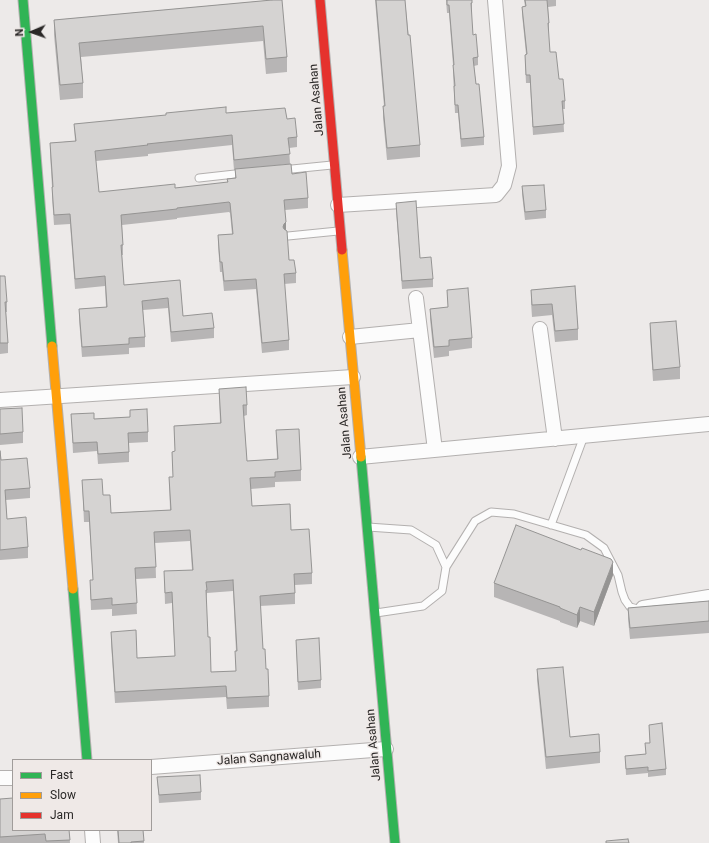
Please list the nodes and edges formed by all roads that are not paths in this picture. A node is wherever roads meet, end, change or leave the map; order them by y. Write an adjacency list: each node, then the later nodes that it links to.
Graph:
1 (23, 0): 16 (main road)
2 (320, 0): 4 (main road, Jalan Asahan)
3 (495, 0): 8 (street)
4 (335, 164): 5 (lane); 8 (main road, Jalan Asahan)
5 (274, 170)
6 (252, 172): 7 (lane)
7 (199, 178)
8 (338, 205): 9 (main road, Jalan Asahan)
9 (340, 231): 10 (lane); 14 (main road, Jalan Asahan)
10 (288, 236)
11 (416, 298): 13 (street)
12 (540, 329): 20 (street)
13 (420, 330): 14 (street); 21 (street)
14 (350, 337): 15 (main road, Jalan Asahan)
15 (353, 377): 16 (street); 22 (main road, Jalan Asahan)
16 (56, 396): 17 (street); 30 (main road)
17 (0, 400)
18 (709, 424): 19 (street)
19 (584, 436): 20 (street); 23 (lane)
20 (555, 438): 21 (street)
21 (434, 450): 22 (street)
22 (360, 457): 24 (main road, Jalan Asahan)
23 (551, 525): 25 (lane); 27 (lane)
24 (367, 527): 25 (lane); 28 (main road, Jalan Asahan)
25 (446, 567): 28 (lane)
26 (709, 597): 27 (street)
27 (638, 609)
28 (374, 614): 29 (main road, Jalan Asahan)
29 (386, 750): 31 (street, Jalan Sangnawaluh); 36 (main road, Jalan Asahan)
30 (87, 759)
31 (152, 767)
32 (0, 778): 33 (street)
33 (12, 778)
34 (92, 831): 35 (street)
35 (93, 843)
36 (395, 843)

